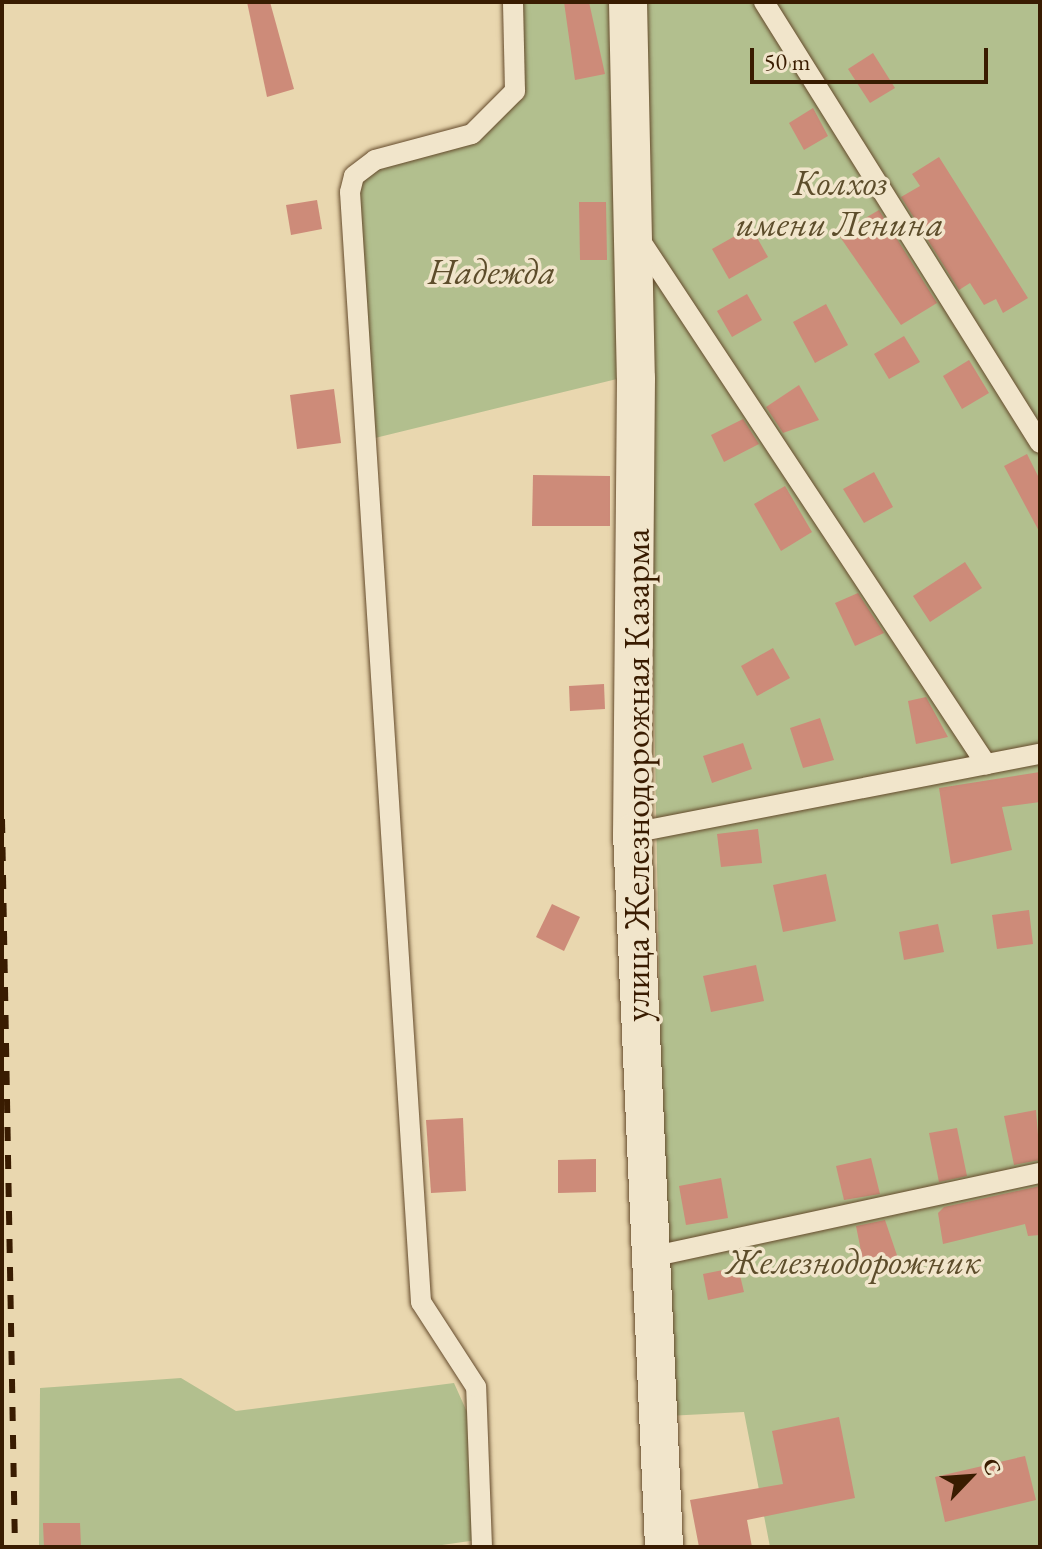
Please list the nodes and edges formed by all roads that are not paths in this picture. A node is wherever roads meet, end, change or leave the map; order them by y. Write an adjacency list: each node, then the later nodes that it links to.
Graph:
1 (513, 2): 11 (lane)
2 (628, 2): 4 (street, улица Железнодорожная Казарма)
3 (764, 2): 5 (lane)
4 (632, 228): 7 (lane); 8 (street, улица Железнодорожная Казарма)
5 (1040, 443)
6 (1040, 754): 7 (lane)
7 (986, 764): 8 (lane)
8 (632, 833): 10 (street, улица Железнодорожная Казарма)
9 (1040, 1173): 10 (lane)
10 (646, 1258): 12 (street, улица Железнодорожная Казарма)
11 (482, 1547)
12 (664, 1547)

